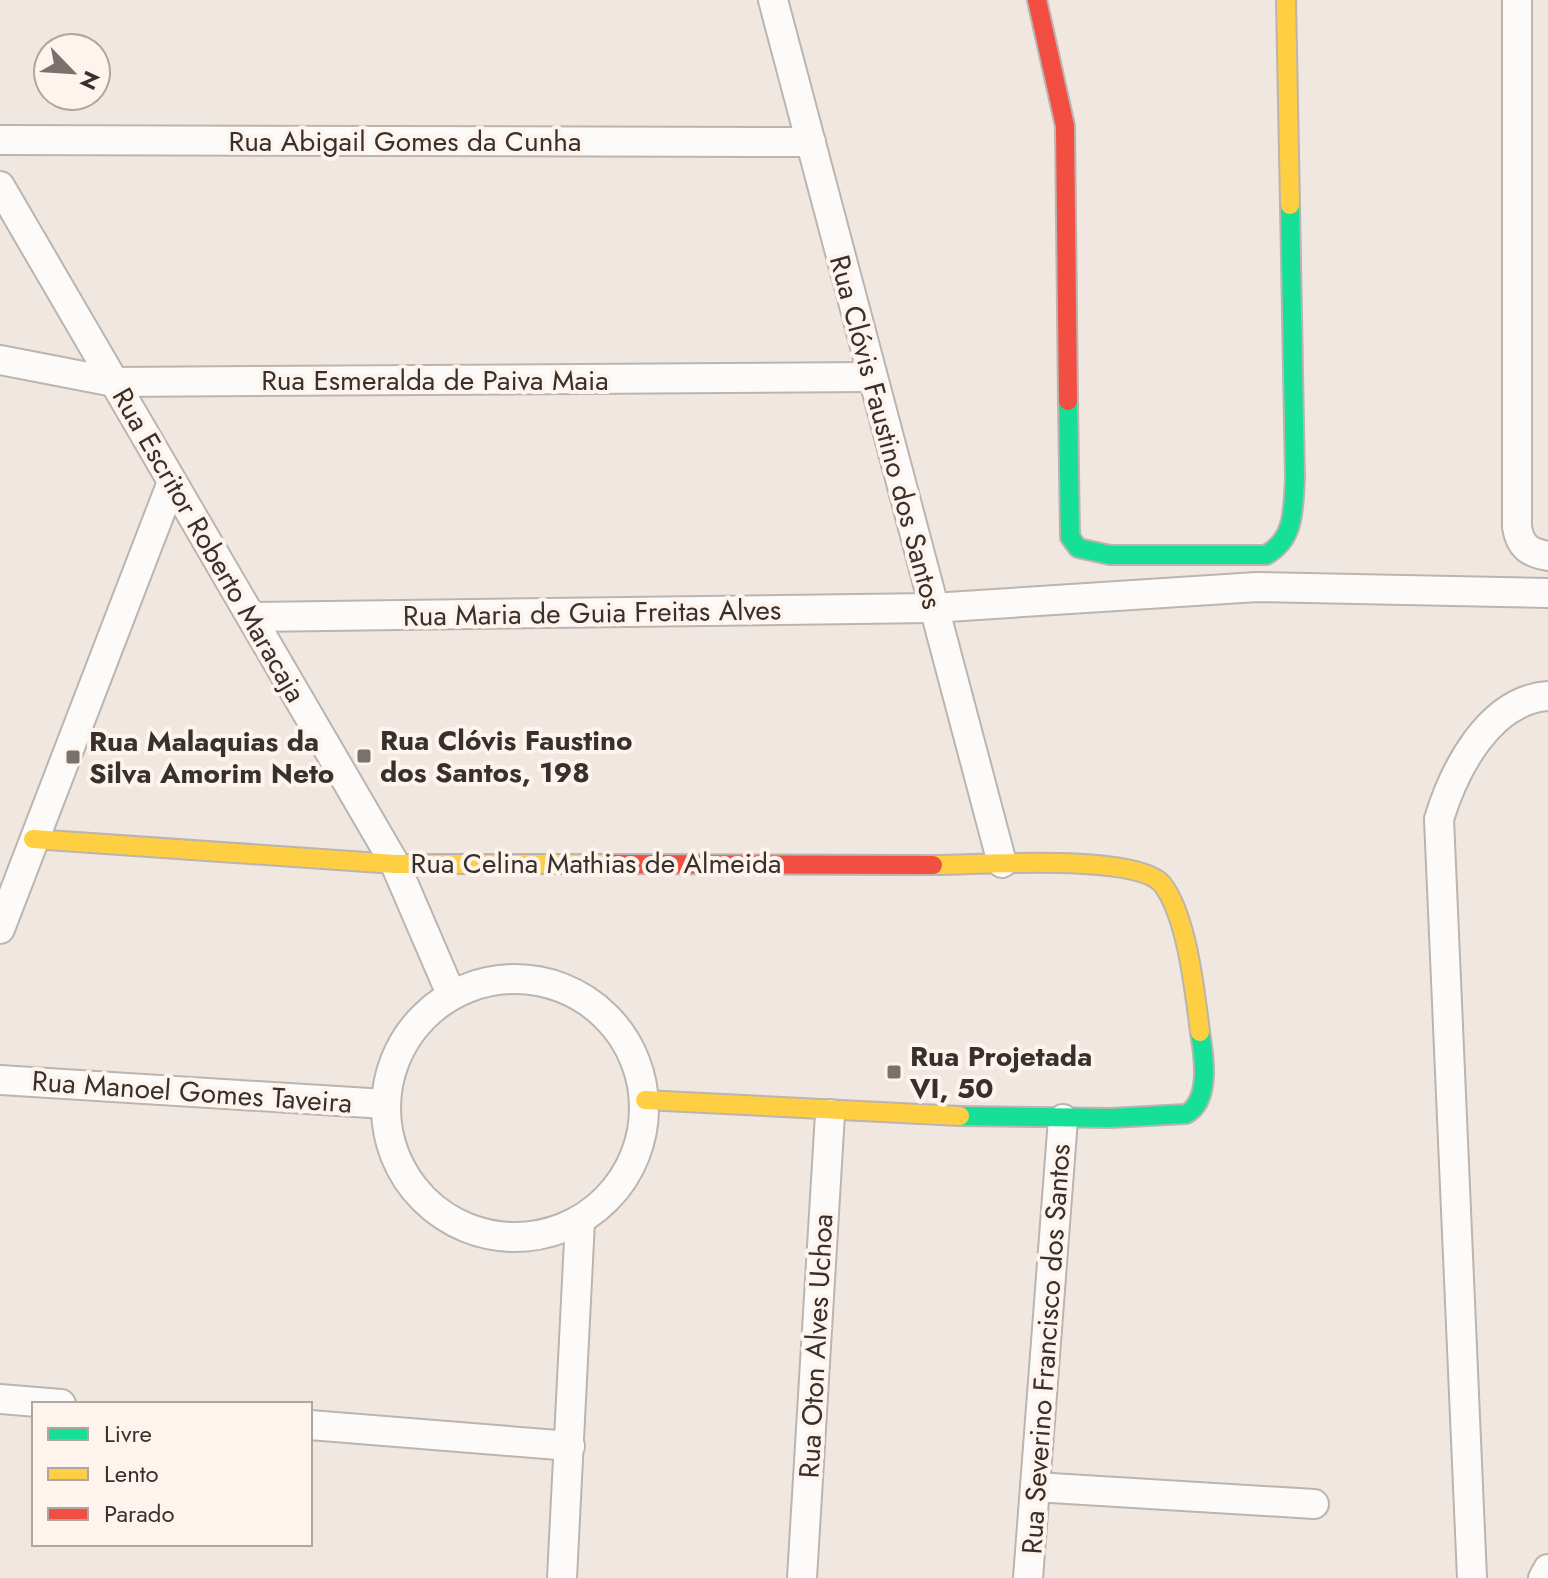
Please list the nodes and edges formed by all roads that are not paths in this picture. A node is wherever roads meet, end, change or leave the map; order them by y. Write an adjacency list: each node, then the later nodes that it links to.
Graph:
1 (773, 0): 6 (street, Rua Clóvis Faustino dos Santos)
2 (1037, 0): 3 (street)
3 (1286, 0)
4 (1517, 0): 12 (street)
5 (0, 140): 6 (street, Rua Abigail Gomes da Cunha)
6 (811, 142): 9 (street, Rua Clóvis Faustino dos Santos)
7 (0, 186): 10 (street, Rua Escritor Roberto Maracaja)
8 (0, 360): 10 (street, Rua Esmeralda de Paiva Maia)
9 (871, 377): 10 (street, Rua Esmeralda de Paiva Maia); 14 (street, Rua Clóvis Faustino dos Santos)
10 (114, 382): 11 (street, Rua Escritor Roberto Maracaja)
11 (172, 482): 15 (street, Rua Escritor Roberto Maracaja); 17 (street)
12 (1548, 556)
13 (1548, 593): 14 (street, Rua Maria de Guia Freitas Alves)
14 (932, 608): 15 (street, Rua Maria de Guia Freitas Alves); 18 (street, Rua Clóvis Faustino dos Santos)
15 (252, 617): 19 (street, Rua Escritor Roberto Maracaja)
16 (1548, 696): 38 (street)
17 (33, 839): 19 (street, Rua Celina Mathias de Almeida); 20 (street)
18 (1002, 863): 19 (street, Rua Celina Mathias de Almeida); 26 (street, Rua Celina Mathias de Almeida)
19 (395, 864): 21 (street, Rua Escritor Roberto Maracaja)
20 (0, 929)
21 (451, 994): 23 (street); 24 (street)
22 (0, 1080): 24 (street, Rua Manoel Gomes Taveira)
23 (645, 1100): 25 (street); 27 (street)
24 (385, 1104): 27 (street)
25 (830, 1114): 26 (street); 36 (street, Rua Oton Alves Uchoa)
26 (1063, 1119): 32 (street, Rua Severino Francisco dos Santos)
27 (580, 1221): 31 (street)
28 (0, 1399): 29 (street)
29 (37, 1402)
30 (312, 1425): 31 (street)
31 (570, 1446): 35 (street)
32 (1035, 1487): 33 (street); 37 (street, Rua Severino Francisco dos Santos)
33 (1314, 1504)
34 (1548, 1569): 39 (street)
35 (562, 1578)
36 (802, 1578)
37 (1028, 1578)
38 (1472, 1578)
39 (1543, 1578)

